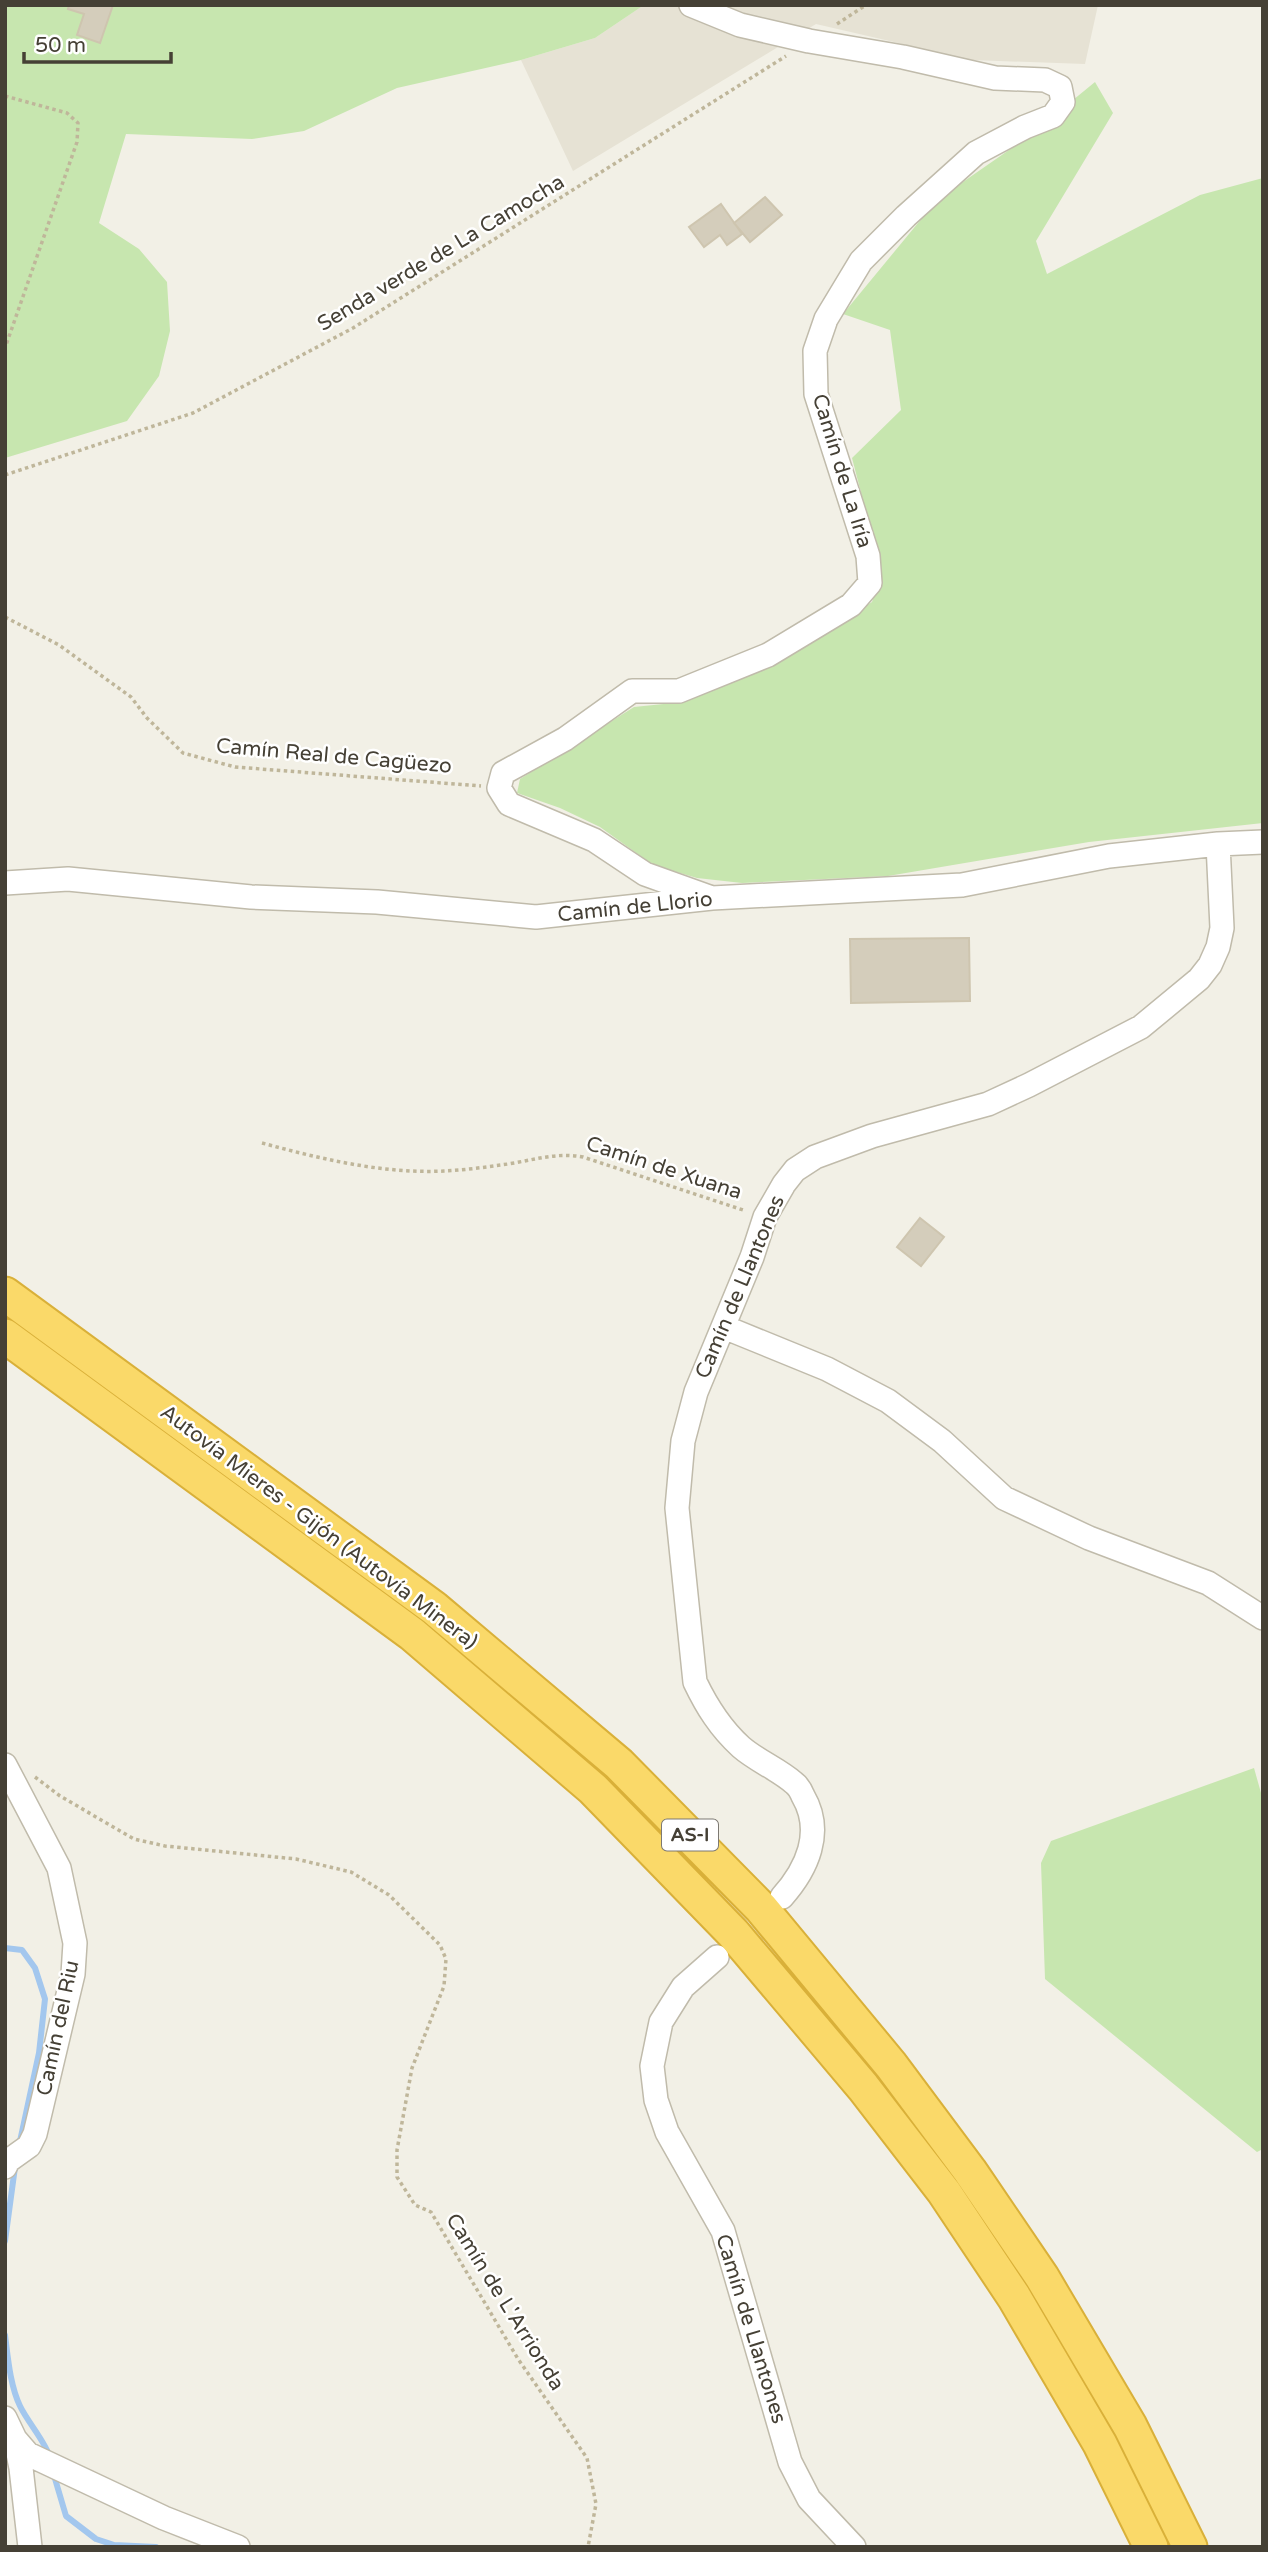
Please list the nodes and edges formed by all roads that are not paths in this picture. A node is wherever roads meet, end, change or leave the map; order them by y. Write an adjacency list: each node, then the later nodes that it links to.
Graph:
1 (691, 5): 5 (street, Camín de La Iría)
2 (1263, 842): 3 (street, Camín de Llorio)
3 (1218, 844): 5 (street, Camín de Llorio); 7 (street, Camín de Llantones)
4 (5, 883): 5 (street, Camín de Llorio)
5 (712, 898)
6 (5, 1294): 19 (highway, Autovía Mieres - Gijón (Autovía Minera) / AS-I)
7 (724, 1327): 9 (street); 11 (street, Camín de Llantones)
8 (5, 1336): 18 (highway, Autovía Mieres - Gijón (Autovía Minera) / AS-I)
9 (1263, 1618)
10 (5, 1765): 13 (street, Camín del Riu)
11 (782, 1897)
12 (717, 1956): 17 (street, Camín de Llantones)
13 (7, 2164)
14 (10, 2429): 15 (street); 16 (street)
15 (30, 2547)
16 (238, 2547)
17 (854, 2547)
18 (1151, 2547)
19 (1191, 2547)

